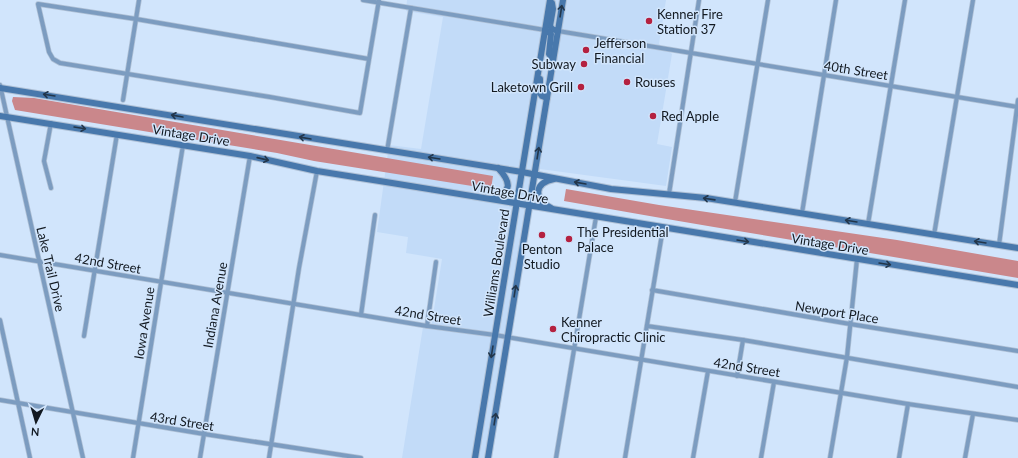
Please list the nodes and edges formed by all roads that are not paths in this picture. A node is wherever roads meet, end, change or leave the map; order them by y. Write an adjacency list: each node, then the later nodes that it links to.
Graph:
1 (139, 0): 12 (street)
2 (363, 0): 10 (street)
3 (550, 0): 13 (street, Williams Boulevard); 14 (street)
4 (563, 0): 14 (street, Williams Boulevard, one-way to 4)
5 (699, 0): 15 (street)
6 (768, 0): 19 (street)
7 (836, 0): 21 (street)
8 (904, 0): 22 (street)
9 (972, 0): 24 (street)
10 (378, 1): 11 (street); 16 (street)
11 (411, 8): 13 (street); 33 (street)
12 (136, 19): 16 (street); 20 (street); 20 (street)
13 (545, 30): 17 (street, Williams Boulevard); 18 (street)
14 (558, 31): 15 (street, 40th Street); 18 (street, Williams Boulevard)
15 (691, 54): 19 (street, 40th Street); 41 (street)
16 (369, 59): 20 (street)
17 (540, 59): 25 (street); 37 (street, Williams Boulevard)
18 (553, 59): 25 (street, Williams Boulevard)
19 (758, 65): 21 (street, 40th Street); 43 (street)
20 (127, 75): 26 (street)
21 (824, 75): 22 (street, 40th Street); 47 (street)
22 (890, 86): 24 (street, 40th Street); 50 (street)
23 (0, 87): 29 (street, Lake Trail Drive); 33 (street, Vintage Drive, one-way to 23)
24 (957, 97): 28 (street, 40th Street); 52 (street)
25 (547, 98): 38 (street, Williams Boulevard, one-way to 25)
26 (123, 100)
27 (1018, 100): 28 (street)
28 (1018, 107): 53 (street)
29 (3, 116): 30 (street, Vintage Drive); 57 (street, Lake Trail Drive)
30 (50, 123): 31 (street, Vintage Drive, one-way to 31); 40 (street)
31 (117, 134): 32 (street, Vintage Drive); 59 (street)
32 (184, 144): 34 (street, Vintage Drive); 60 (street, Iowa Avenue)
33 (387, 151): 35 (street, Vintage Drive, one-way to 33)
34 (250, 156): 36 (street, Vintage Drive, one-way to 36); 63 (street, Indiana Avenue)
35 (498, 168): 37 (street, Vintage Drive); 42 (street)
36 (317, 171): 42 (street, Vintage Drive); 64 (street)
37 (522, 172): 38 (street, Vintage Drive); 44 (street, Williams Boulevard)
38 (534, 174): 39 (street, Vintage Drive); 45 (street, Williams Boulevard)
39 (556, 178): 41 (street, Vintage Drive, one-way to 39); 46 (street)
40 (51, 188)
41 (669, 194): 43 (street, Vintage Drive, one-way to 41)
42 (491, 199): 44 (street, Vintage Drive)
43 (735, 202): 47 (street, Vintage Drive)
44 (516, 203): 45 (street, Vintage Drive); 70 (street, Williams Boulevard)
45 (529, 206): 46 (street, Vintage Drive); 72 (street, Williams Boulevard, one-way to 45)
46 (555, 210): 49 (street, Vintage Drive)
47 (802, 213): 50 (street, Vintage Drive, one-way to 47)
48 (375, 215): 65 (street)
49 (596, 217): 51 (street, Vintage Drive); 74 (street)
50 (868, 224): 52 (street, Vintage Drive)
51 (663, 228): 56 (street, Vintage Drive, one-way to 56); 62 (street)
52 (934, 235): 53 (street, Vintage Drive, one-way to 52)
53 (999, 245): 54 (street, Vintage Drive)
54 (1018, 248)
55 (0, 255): 57 (street, 42nd Street)
56 (857, 259): 61 (street, Vintage Drive, one-way to 61); 67 (street)
57 (39, 262): 59 (street, 42nd Street); 86 (street, Lake Trail Drive)
58 (436, 262): 68 (street)
59 (94, 271): 60 (street, 42nd Street); 71 (street)
60 (161, 282): 63 (street, 42nd Street); 89 (street, Iowa Avenue)
61 (1018, 285)
62 (652, 290): 67 (street, Newport Place); 69 (street)
63 (228, 293): 64 (street, 42nd Street); 90 (street, Indiana Avenue)
64 (294, 303): 65 (street, 42nd Street); 91 (street)
65 (361, 314): 68 (street, 42nd Street)
66 (0, 320): 84 (street)
67 (850, 324): 75 (street, Newport Place); 76 (street)
68 (427, 326): 70 (street, 42nd Street)
69 (646, 326): 73 (street); 77 (street)
70 (495, 335): 72 (street, 42nd Street); 99 (street, Williams Boulevard, one-way to 99)
71 (84, 336)
72 (508, 337): 74 (street, 42nd Street); 100 (street, Williams Boulevard, one-way to 72)
73 (743, 340): 76 (street); 79 (street)
74 (574, 348): 77 (street, 42nd Street); 101 (street)
75 (1018, 351)
76 (847, 357): 81 (street); 82 (street)
77 (641, 360): 78 (street, 42nd Street); 102 (street)
78 (708, 371): 79 (street, 42nd Street); 103 (street)
79 (737, 376): 80 (street, 42nd Street)
80 (774, 382): 82 (street, 42nd Street); 104 (street)
81 (1018, 387)
82 (840, 393): 85 (street, 42nd Street); 105 (street)
83 (0, 400): 84 (street, 43rd Street)
84 (18, 404): 86 (street, 43rd Street); 93 (street)
85 (908, 404): 87 (street, 42nd Street); 106 (street)
86 (73, 413): 89 (street, 43rd Street); 94 (street, Lake Trail Drive)
87 (973, 414): 88 (street, 42nd Street); 107 (street)
88 (1018, 420)
89 (138, 424): 90 (street, 43rd Street); 95 (street, Iowa Avenue)
90 (204, 434): 91 (street, 43rd Street); 96 (street, Indiana Avenue)
91 (271, 445): 92 (street, 43rd Street); 97 (street)
92 (338, 456): 98 (street, 43rd Street)
93 (30, 458)
94 (83, 458)
95 (133, 458)
96 (200, 458)
97 (269, 458)
98 (361, 458)
99 (475, 458)
100 (488, 458)
101 (556, 458)
102 (625, 458)
103 (693, 458)
104 (761, 458)
105 (830, 458)
106 (899, 458)
107 (966, 458)

